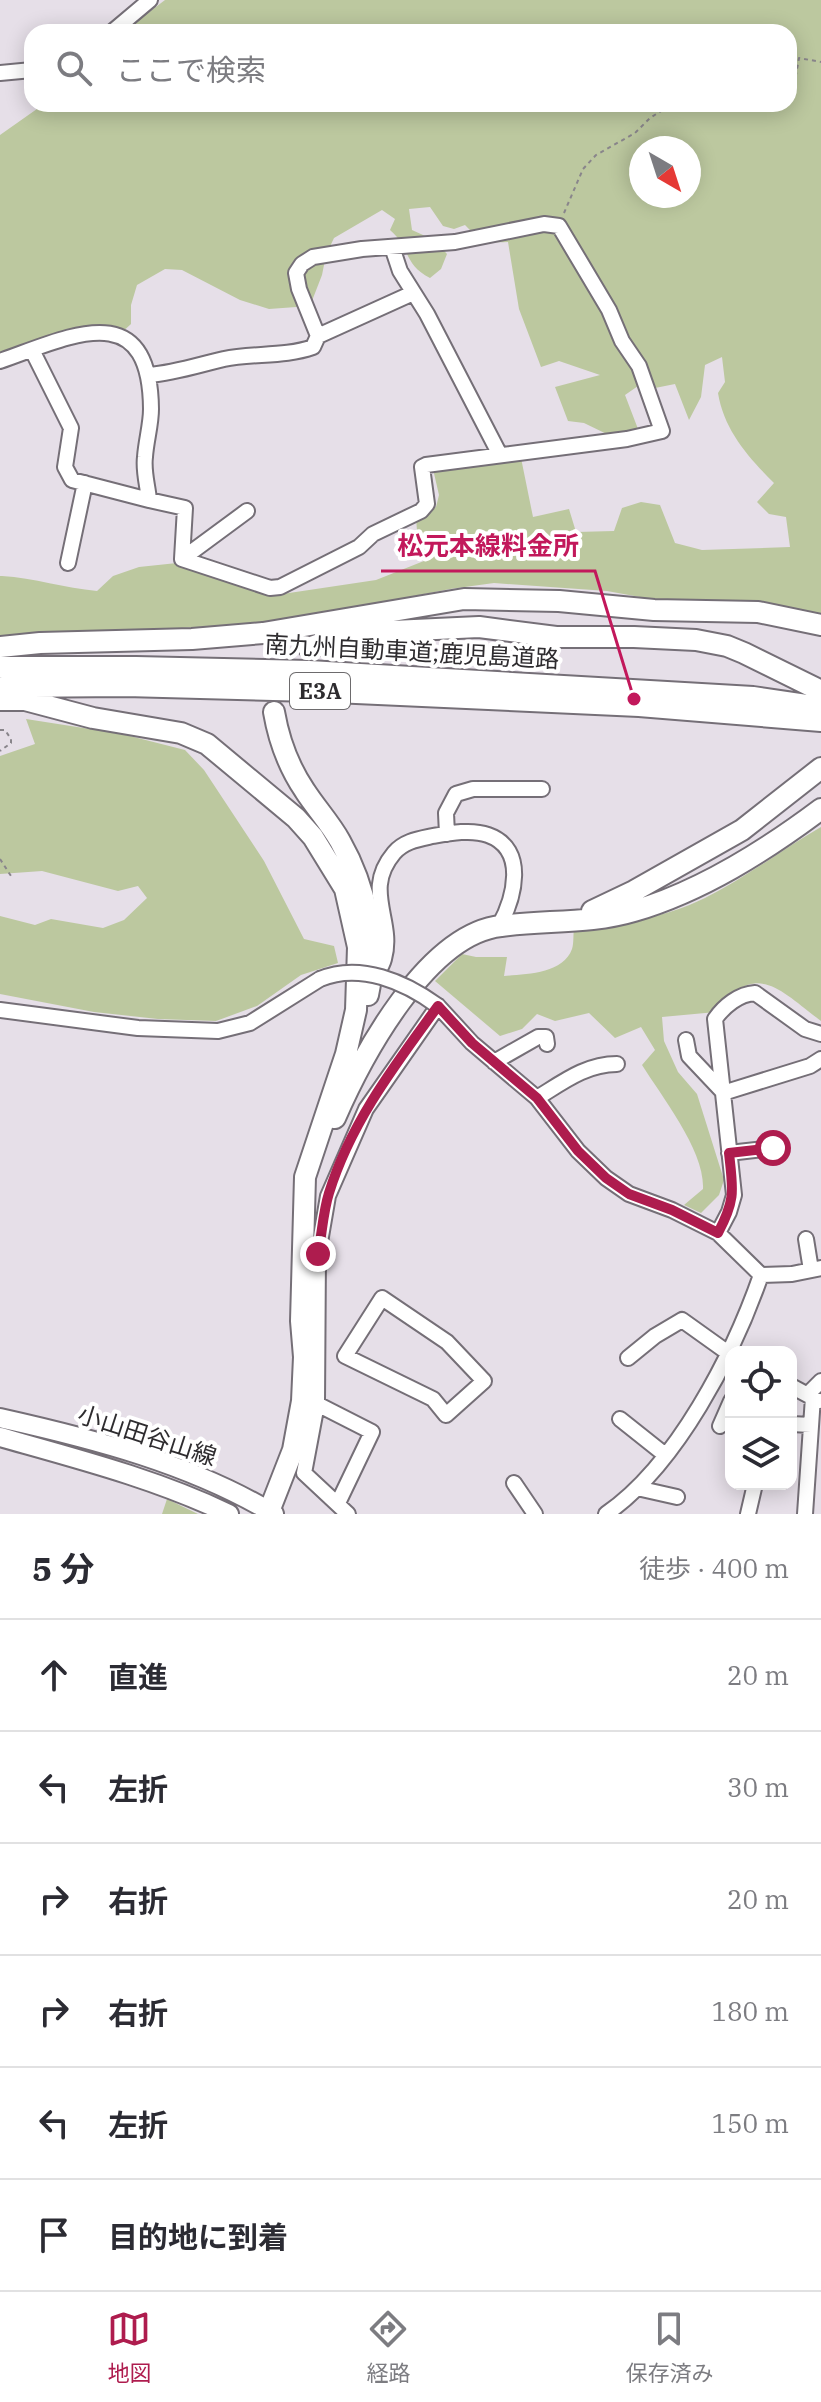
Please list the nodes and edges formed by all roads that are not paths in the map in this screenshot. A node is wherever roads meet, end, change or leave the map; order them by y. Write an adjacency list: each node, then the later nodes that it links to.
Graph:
1 (150, 0): 2 (street)
2 (122, 24)
3 (24, 71): 4 (street)
4 (0, 73)
5 (392, 247): 6 (street); 7 (street); 11 (street)
6 (413, 293): 7 (street); 11 (street)
7 (318, 336): 10 (street)
8 (32, 350): 9 (street); 10 (street); 12 (street)
9 (0, 361)
10 (149, 375): 13 (street)
11 (500, 455): 15 (street)
12 (85, 483): 13 (street); 16 (street)
13 (149, 500): 15 (street)
14 (247, 511): 15 (street)
15 (182, 559)
16 (68, 563)
17 (821, 625): 18 (highway)
18 (0, 647)
19 (309, 648): 22 (highway)
20 (0, 667): 24 (highway, 南九州自動車道;鹿児島道路 / E3A)
21 (0, 688): 26 (highway, 南九州自動車道;鹿児島道路 / E3A)
22 (821, 691)
23 (0, 700): 44 (highway)
24 (821, 707)
25 (274, 712): 33 (highway)
26 (821, 721)
27 (821, 768): 31 (highway)
28 (542, 789): 30 (street)
29 (821, 809): 31 (highway)
30 (447, 834): 32 (street); 33 (street)
31 (521, 925): 32 (highway)
32 (499, 926): 47 (highway)
33 (369, 989): 44 (highway)
34 (438, 1006): 35 (street, bridge); 40 (street); 57 (street)
35 (0, 1010)
36 (821, 1034): 42 (street)
37 (686, 1040): 42 (street)
38 (547, 1044): 40 (street)
39 (821, 1059): 42 (street)
40 (494, 1062): 43 (street)
41 (617, 1064): 43 (street)
42 (723, 1093): 46 (street)
43 (537, 1098): 48 (street)
44 (328, 1107): 47 (highway)
45 (773, 1148): 46 (street)
46 (729, 1153): 48 (street)
47 (303, 1204): 74 (highway)
48 (718, 1233): 51 (street)
49 (806, 1239): 50 (street)
50 (816, 1269): 51 (street)
51 (761, 1275): 52 (street)
52 (733, 1346)
53 (725, 1350): 55 (street)
54 (345, 1356): 54 (street); 57 (street)
55 (628, 1358)
56 (725, 1362): 68 (street)
57 (318, 1367): 60 (street)
58 (821, 1381): 59 (street)
59 (814, 1398): 65 (street)
60 (317, 1404): 73 (street); 73 (street)
61 (725, 1415): 66 (street)
62 (0, 1418): 74 (main road, 小山田谷山線)
63 (620, 1419): 68 (street)
64 (797, 1424): 65 (street)
65 (811, 1425): 79 (street)
66 (720, 1426)
67 (0, 1437): 75 (main road, 小山田谷山線)
68 (664, 1454): 70 (street)
69 (514, 1483): 76 (street)
70 (637, 1488): 72 (street); 77 (street)
71 (754, 1490): 78 (street)
72 (677, 1497)
73 (343, 1509)
74 (270, 1513)
75 (229, 1514)
76 (535, 1514)
77 (606, 1514)
78 (748, 1514)
79 (805, 1514)

